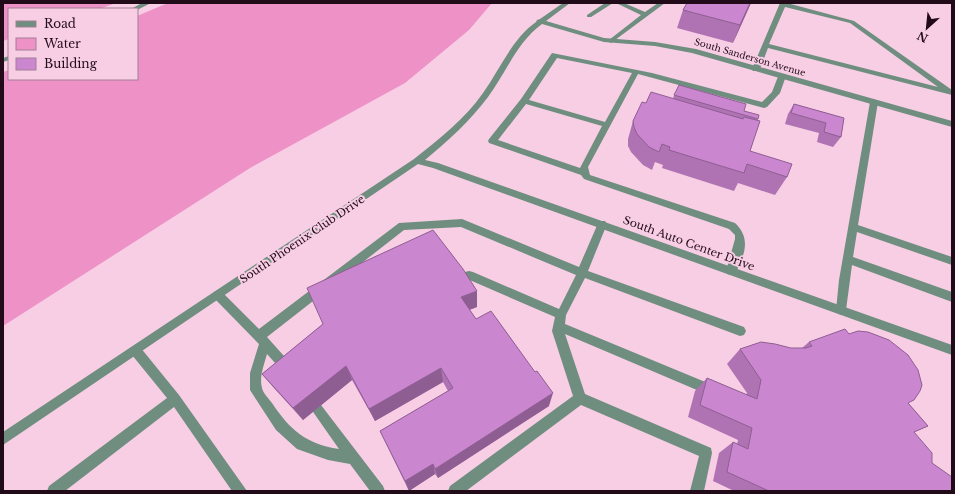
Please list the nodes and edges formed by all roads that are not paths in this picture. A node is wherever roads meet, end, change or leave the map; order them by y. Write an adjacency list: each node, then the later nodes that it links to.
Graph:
1 (148, 3): 7 (street)
2 (567, 3): 10 (street, South Phoenix Club Drive)
3 (610, 3): 9 (street)
4 (619, 3): 8 (street)
5 (662, 3): 8 (street)
6 (784, 4): 12 (street); 12 (street)
7 (136, 8)
8 (646, 15): 11 (street)
9 (589, 16)
10 (540, 21): 11 (street, South Sanderson Avenue); 20 (street, South Phoenix Club Drive)
11 (611, 41): 13 (street, South Sanderson Avenue)
12 (765, 45): 13 (street)
13 (756, 69): 15 (street, South Sanderson Avenue)
14 (636, 72): 15 (street); 16 (street); 19 (street)
15 (782, 76): 17 (street, South Sanderson Avenue)
16 (524, 101): 19 (street); 21 (street)
17 (874, 102): 18 (street, South Sanderson Avenue); 23 (street)
18 (952, 124)
19 (606, 125): 21 (street)
20 (417, 161): 22 (street, South Auto Center Drive); 29 (street, South Phoenix Club Drive)
21 (584, 172): 26 (street)
22 (602, 224): 26 (street, South Auto Center Drive); 27 (street)
23 (853, 227): 24 (street); 25 (street)
24 (848, 259): 30 (street); 31 (street)
25 (952, 261)
26 (731, 271): 31 (street, South Auto Center Drive)
27 (582, 273): 32 (street); 34 (street); 35 (street)
28 (469, 275): 32 (street)
29 (218, 295): 35 (street); 37 (street, South Phoenix Club Drive)
30 (952, 297)
31 (841, 310): 36 (street, South Auto Center Drive)
32 (561, 315): 33 (street)
33 (560, 327): 39 (street); 40 (street)
34 (740, 331)
35 (262, 340): 38 (street); 44 (street)
36 (952, 350)
37 (136, 351): 41 (street); 43 (street, South Phoenix Club Drive)
38 (291, 372)
39 (721, 394)
40 (580, 398): 48 (street); 49 (street)
41 (175, 399): 45 (street); 46 (street)
42 (318, 409): 44 (street)
43 (3, 439)
44 (354, 458): 47 (street)
45 (54, 491)
46 (240, 491)
47 (378, 491)
48 (455, 491)
49 (697, 491)

